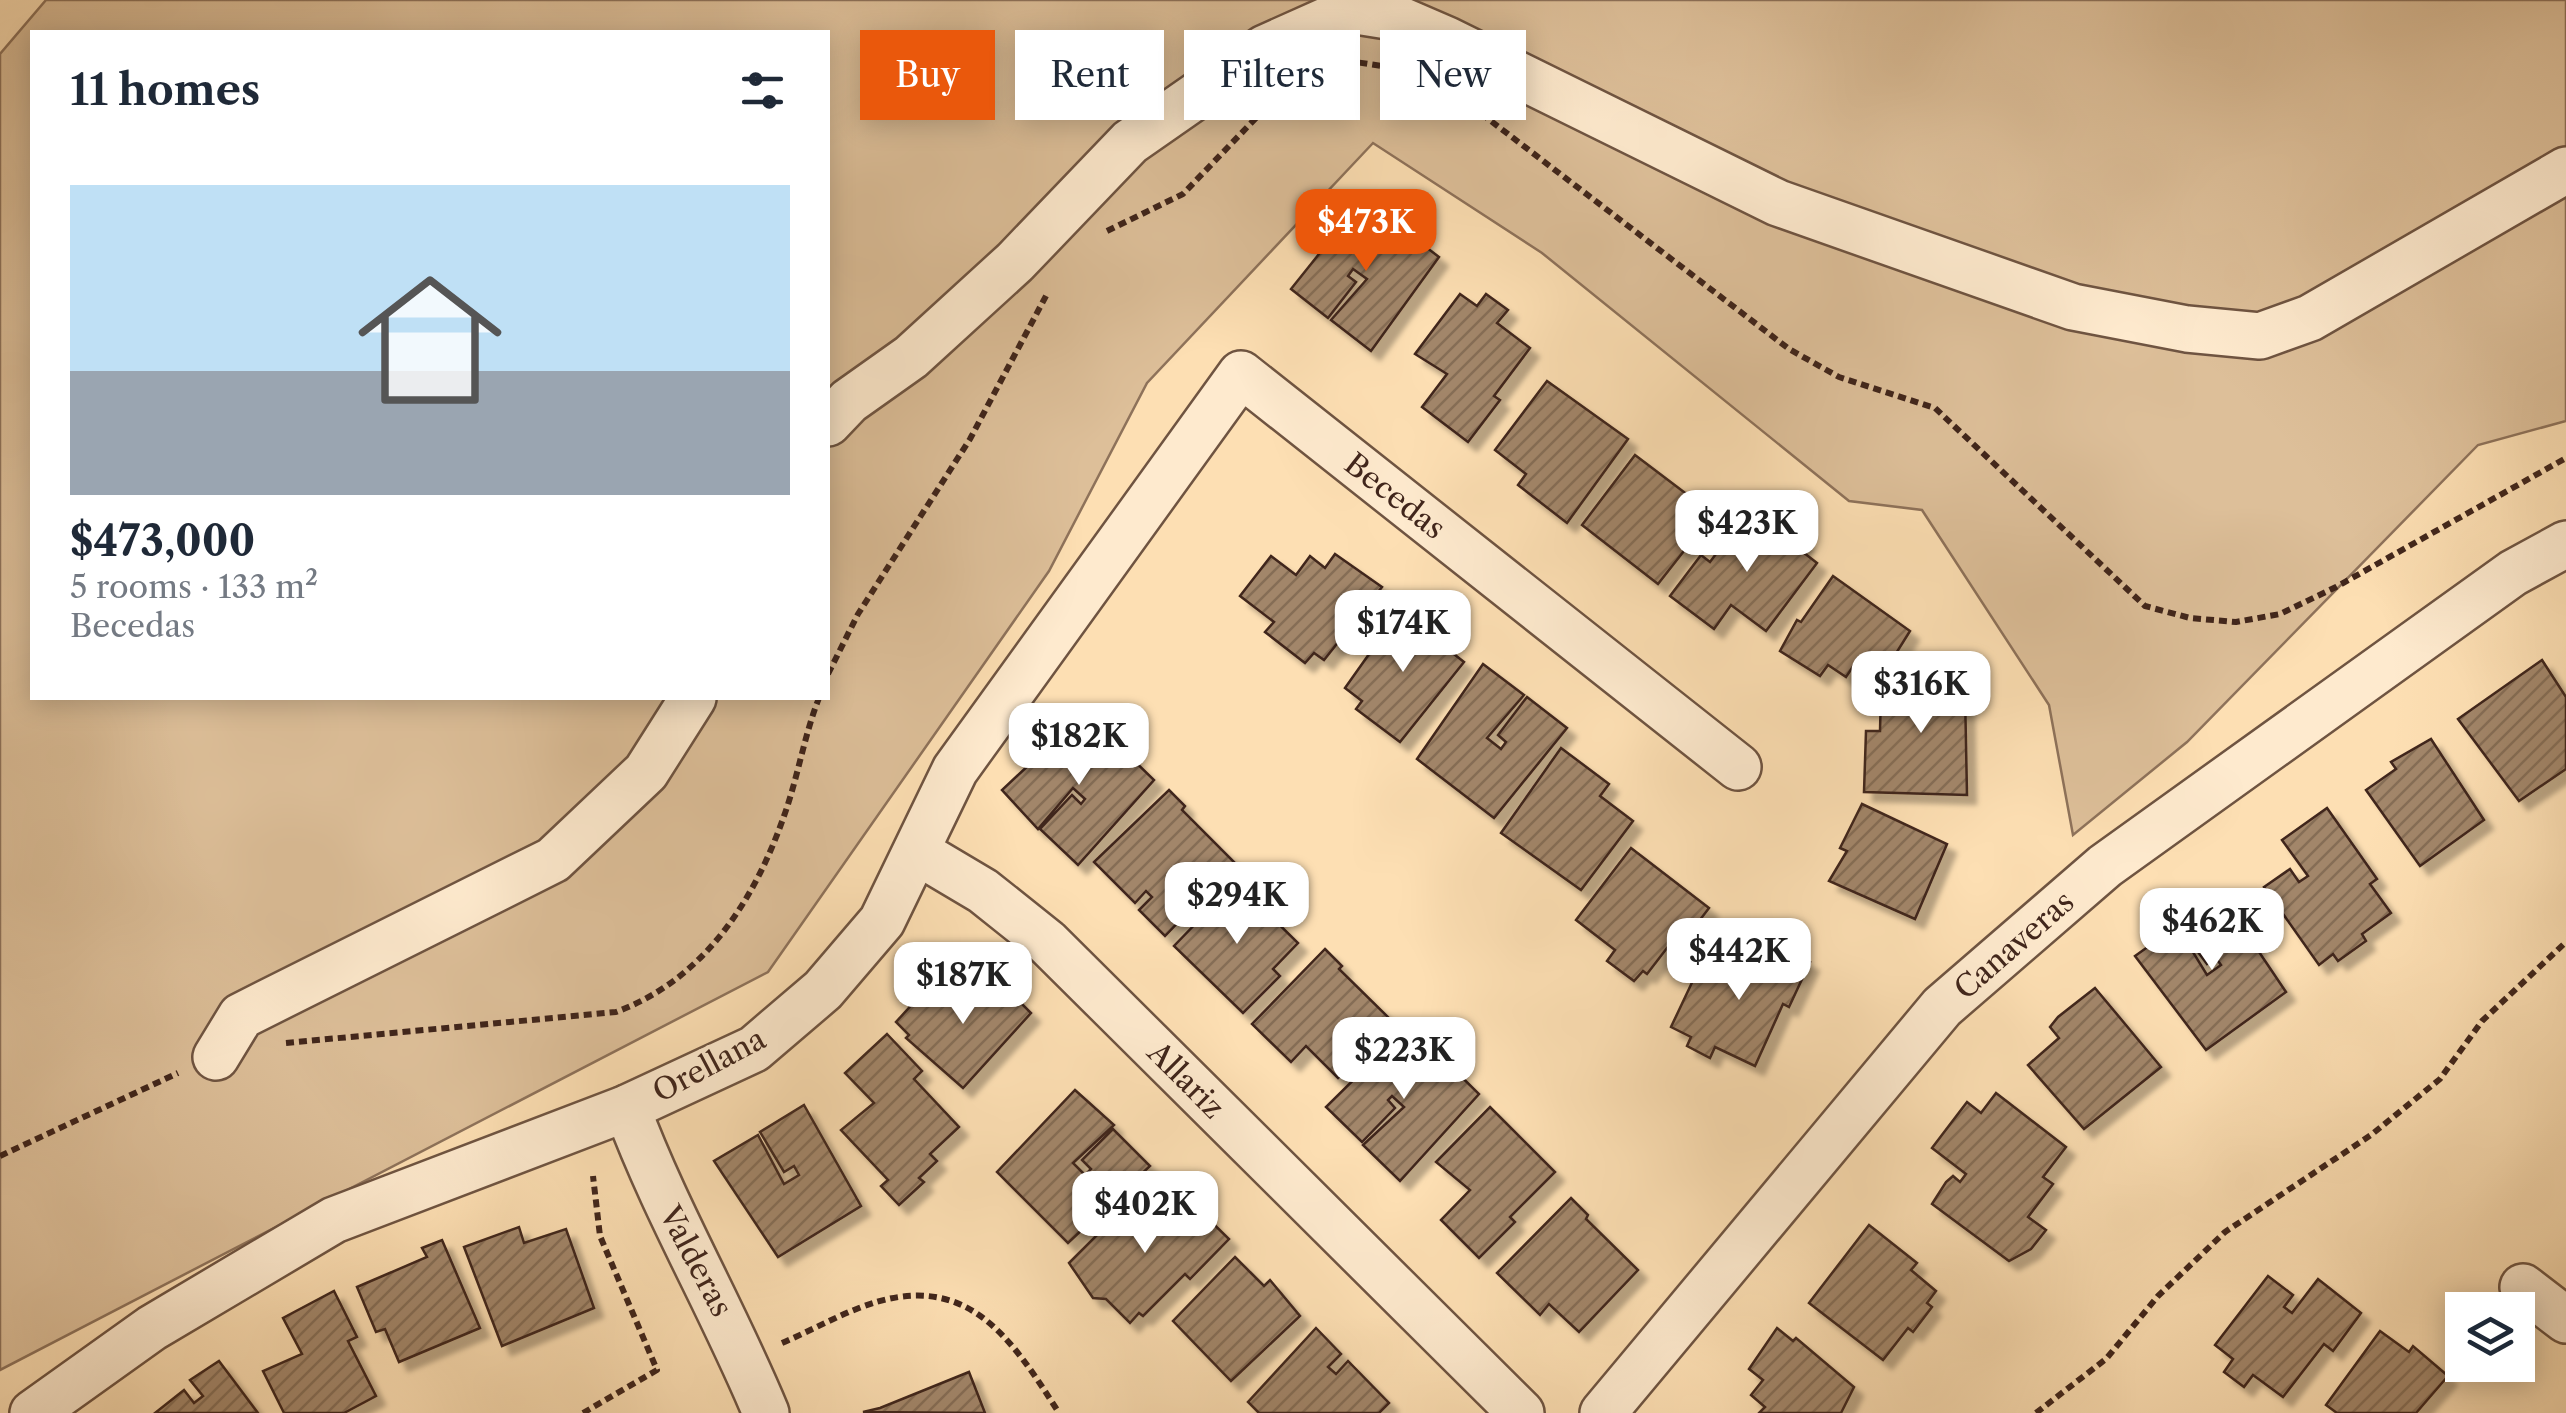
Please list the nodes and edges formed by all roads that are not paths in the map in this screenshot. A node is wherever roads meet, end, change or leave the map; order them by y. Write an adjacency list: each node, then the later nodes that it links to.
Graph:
1 (2566, 170): 3 (street)
2 (1240, 374): 6 (street, Becedas); 7 (street, Orellana)
3 (830, 421)
4 (2566, 544): 15 (street, Canaveras)
5 (692, 700): 8 (street)
6 (1738, 767)
7 (918, 853): 9 (street, Orellana); 14 (street, Allariz)
8 (216, 1057)
9 (628, 1108): 12 (street, Orellana); 13 (street, Valderas)
10 (2523, 1287): 11 (street)
11 (2566, 1320)
12 (33, 1413)
13 (766, 1413)
14 (1521, 1413)
15 (1603, 1413)

